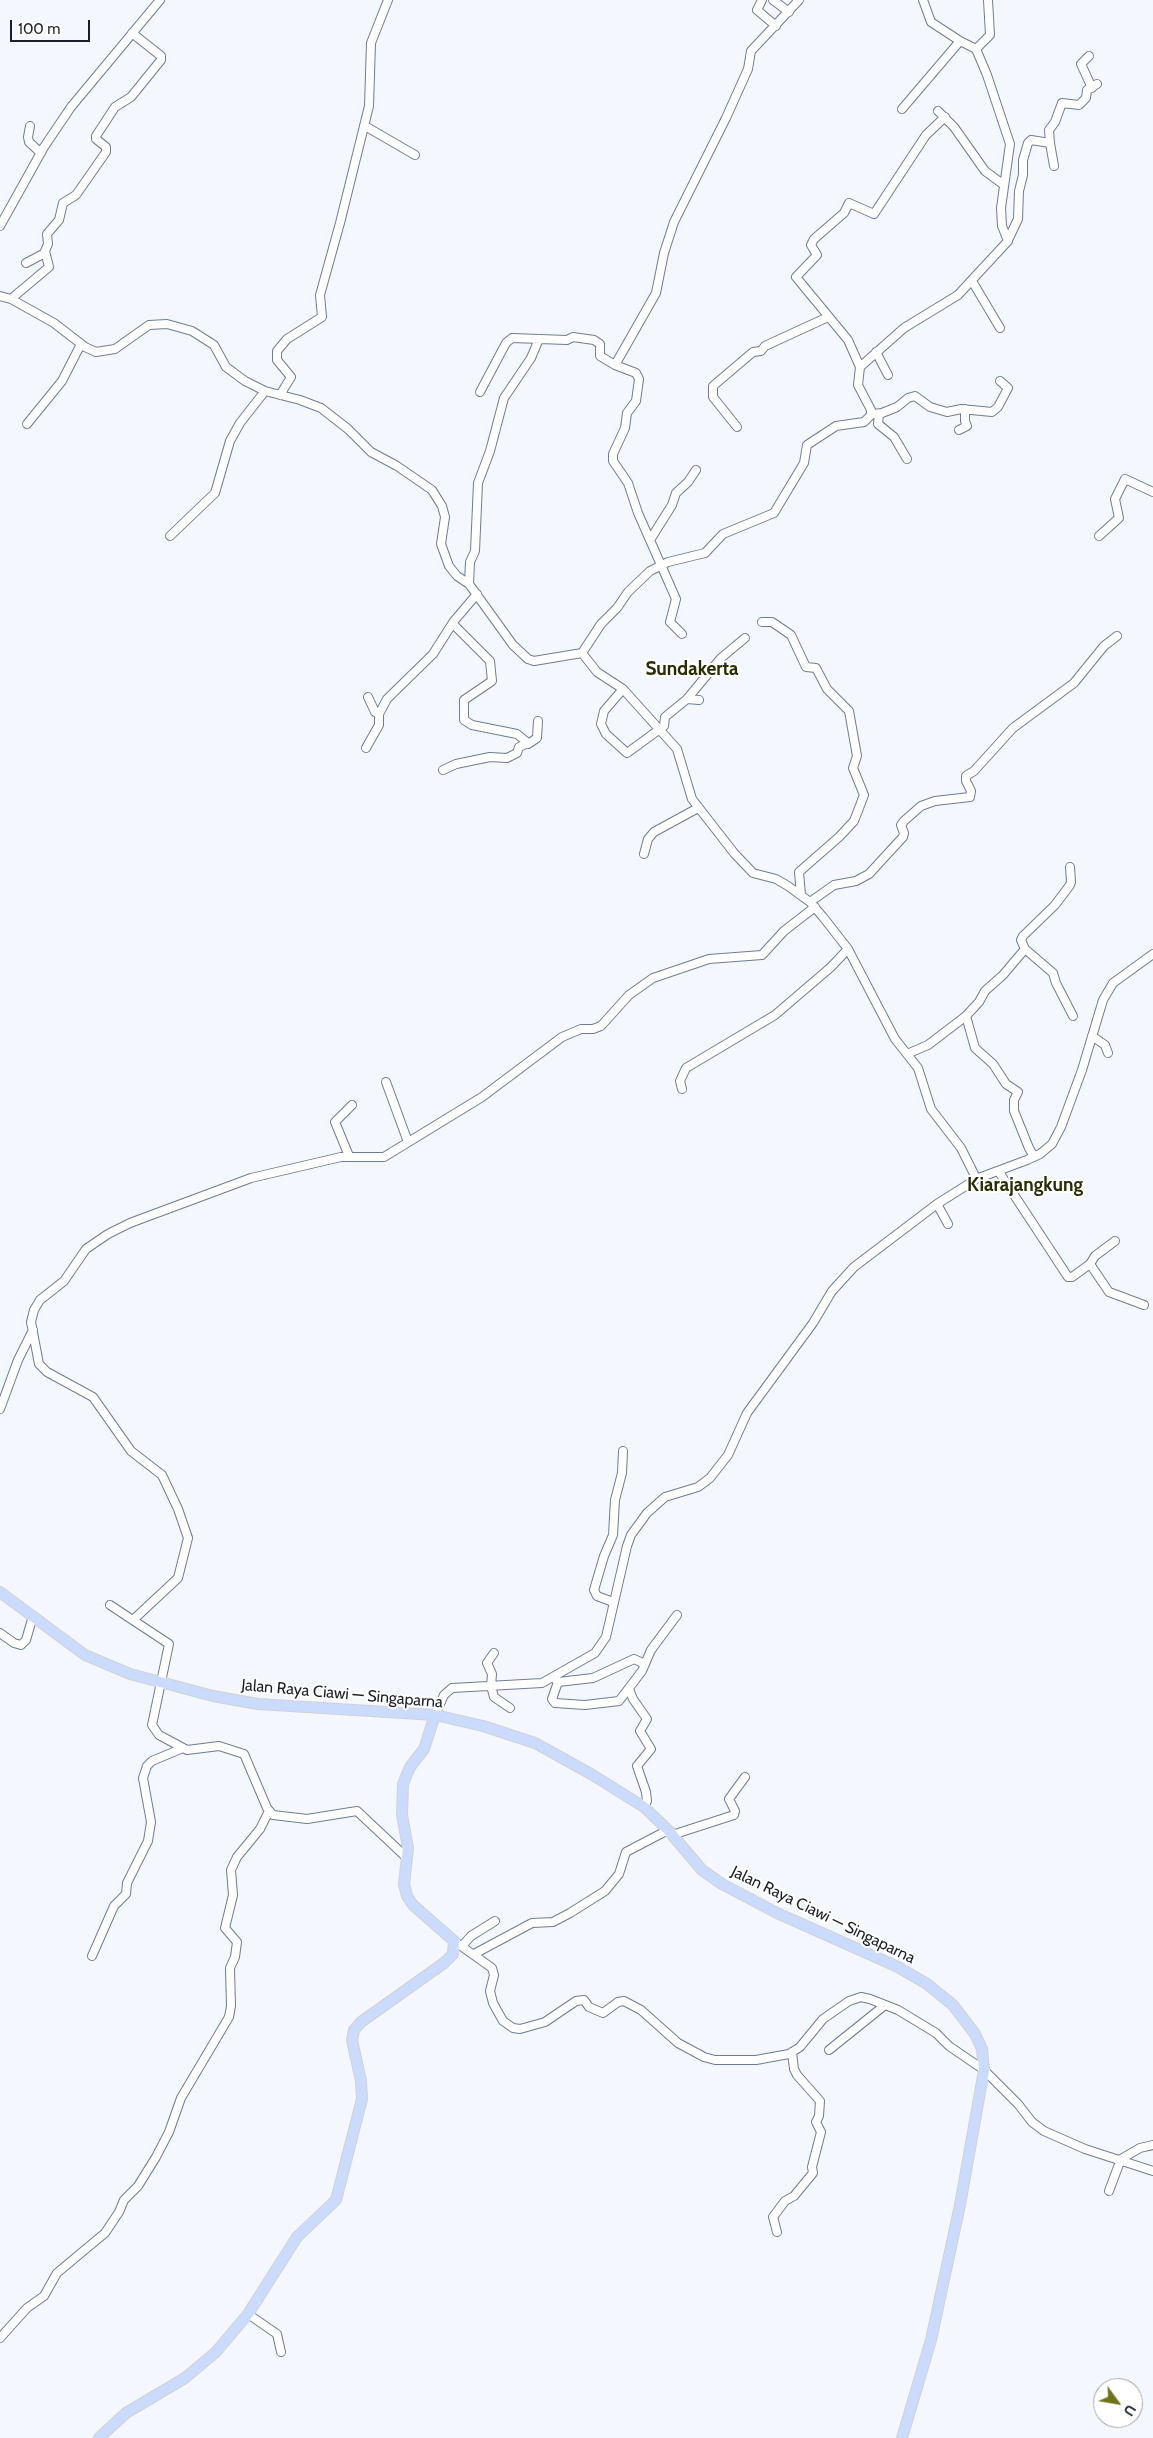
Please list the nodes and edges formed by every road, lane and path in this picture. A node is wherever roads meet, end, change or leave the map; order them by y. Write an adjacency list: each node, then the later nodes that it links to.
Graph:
1 (160, 0): 10 (street)
2 (388, 0): 18 (street)
3 (762, 0): 9 (street)
4 (773, 0): 8 (street)
5 (799, 0): 8 (street)
6 (923, 0): 11 (street)
7 (988, 0): 12 (street)
8 (789, 12): 9 (street)
9 (776, 26): 36 (street)
10 (132, 33): 20 (street); 26 (street)
11 (960, 42): 12 (street); 14 (street)
12 (976, 49): 23 (street)
13 (1089, 56): 19 (street)
14 (902, 109)
15 (938, 112): 16 (street)
16 (945, 117): 23 (street); 31 (street)
17 (30, 126): 20 (street)
18 (365, 126): 21 (street); 42 (street)
19 (1050, 144): 22 (street); 25 (street)
20 (41, 153): 24 (street)
21 (415, 155)
22 (1054, 166)
23 (1004, 185): 25 (street)
24 (0, 226)
25 (1008, 238): 28 (street)
26 (45, 253): 27 (street); 30 (street)
27 (26, 263)
28 (972, 281): 32 (street); 35 (street)
29 (0, 296): 30 (street)
30 (11, 298): 34 (street)
31 (828, 316): 37 (street); 46 (street)
32 (1000, 328)
33 (539, 339): 36 (street); 41 (street); 55 (street)
34 (81, 344): 40 (street); 45 (street)
35 (876, 352): 37 (street); 38 (street)
36 (615, 364): 53 (street)
37 (860, 367): 44 (street)
38 (888, 374)
39 (1000, 381): 43 (street)
40 (265, 391): 42 (street); 51 (street)
41 (480, 392)
42 (280, 395): 55 (street)
43 (965, 409): 44 (street); 47 (street)
44 (876, 414): 48 (street); 54 (street)
45 (28, 424)
46 (737, 427)
47 (960, 430)
48 (907, 459)
49 (696, 470): 53 (street)
50 (1153, 492): 52 (street)
51 (170, 536)
52 (1099, 536)
53 (650, 540): 54 (street)
54 (661, 565): 59 (street); 62 (street)
55 (469, 584): 56 (street)
56 (477, 594): 58 (street); 62 (street)
57 (762, 622): 76 (street)
58 (453, 624): 67 (street); 70 (street)
59 (682, 634)
60 (1117, 636): 77 (street)
61 (745, 638): 65 (street)
62 (582, 653): 63 (street)
63 (623, 689): 69 (street); 69 (street)
64 (368, 696): 67 (street)
65 (687, 699): 66 (street); 69 (street)
66 (699, 700)
67 (378, 714): 71 (street)
68 (538, 721): 70 (street)
69 (659, 729): 73 (street)
70 (528, 744): 72 (street)
71 (366, 748)
72 (444, 770)
73 (698, 808): 74 (street); 76 (street)
74 (644, 854)
75 (1070, 867): 78 (street)
76 (801, 895): 77 (street)
77 (812, 905): 79 (street); 89 (street)
78 (1025, 948): 81 (street); 82 (street)
79 (848, 949): 85 (street); 87 (street)
80 (1153, 954): 83 (street)
81 (966, 1016): 85 (street); 91 (street)
82 (1073, 1016)
83 (1092, 1036): 84 (street); 91 (street)
84 (1108, 1053)
85 (907, 1054): 93 (street)
86 (386, 1082): 89 (street)
87 (682, 1089)
88 (352, 1105): 90 (street)
89 (408, 1142): 90 (street)
90 (349, 1156): 99 (street)
91 (1034, 1157): 92 (street)
92 (999, 1172): 93 (street); 97 (street)
93 (976, 1179): 94 (street)
94 (937, 1204): 95 (street); 103 (street)
95 (948, 1224)
96 (1115, 1241): 97 (street)
97 (1090, 1264): 98 (street)
98 (1144, 1305)
99 (33, 1330): 100 (street); 107 (street)
100 (0, 1409)
101 (623, 1451): 103 (street)
102 (0, 1592): 106 (main road, Jalan Raya Ciawi — Singaparna)
103 (613, 1602): 111 (street)
104 (110, 1605): 107 (street)
105 (677, 1615): 110 (street)
106 (33, 1616): 108 (street); 112 (main road, Jalan Raya Ciawi — Singaparna)
107 (133, 1620): 112 (street)
108 (0, 1633)
109 (494, 1653): 113 (street)
110 (645, 1664): 111 (street); 114 (street)
111 (556, 1680): 113 (street); 114 (street)
112 (160, 1682): 116 (main road, Jalan Raya Ciawi — Singaparna); 117 (street)
113 (491, 1686): 115 (street); 116 (street)
114 (629, 1689): 119 (street)
115 (510, 1708)
116 (434, 1715): 119 (main road, Jalan Raya Ciawi — Singaparna); 122 (main road)
117 (183, 1748): 120 (street); 126 (street)
118 (745, 1777): 121 (street)
119 (644, 1807): 121 (main road, Jalan Raya Ciawi — Singaparna)
120 (269, 1811): 122 (street); 137 (street)
121 (670, 1832): 125 (street); 130 (main road, Jalan Raya Ciawi — Singaparna)
122 (407, 1858): 124 (main road)
123 (495, 1921): 124 (street)
124 (458, 1943): 125 (street); 136 (main road)
125 (474, 1954): 129 (street)
126 (92, 1956)
127 (885, 2005): 128 (street); 129 (street); 130 (street)
128 (829, 2050)
129 (792, 2052): 135 (street)
130 (984, 2070): 132 (street); 140 (main road, Jalan Raya Ciawi — Singaparna)
131 (1153, 2145): 132 (street)
132 (1120, 2161): 133 (street); 134 (street)
133 (1153, 2171)
134 (1108, 2191)
135 (777, 2232)
136 (248, 2314): 138 (street); 139 (main road)
137 (0, 2338)
138 (280, 2352)
139 (100, 2438)
140 (902, 2438)

